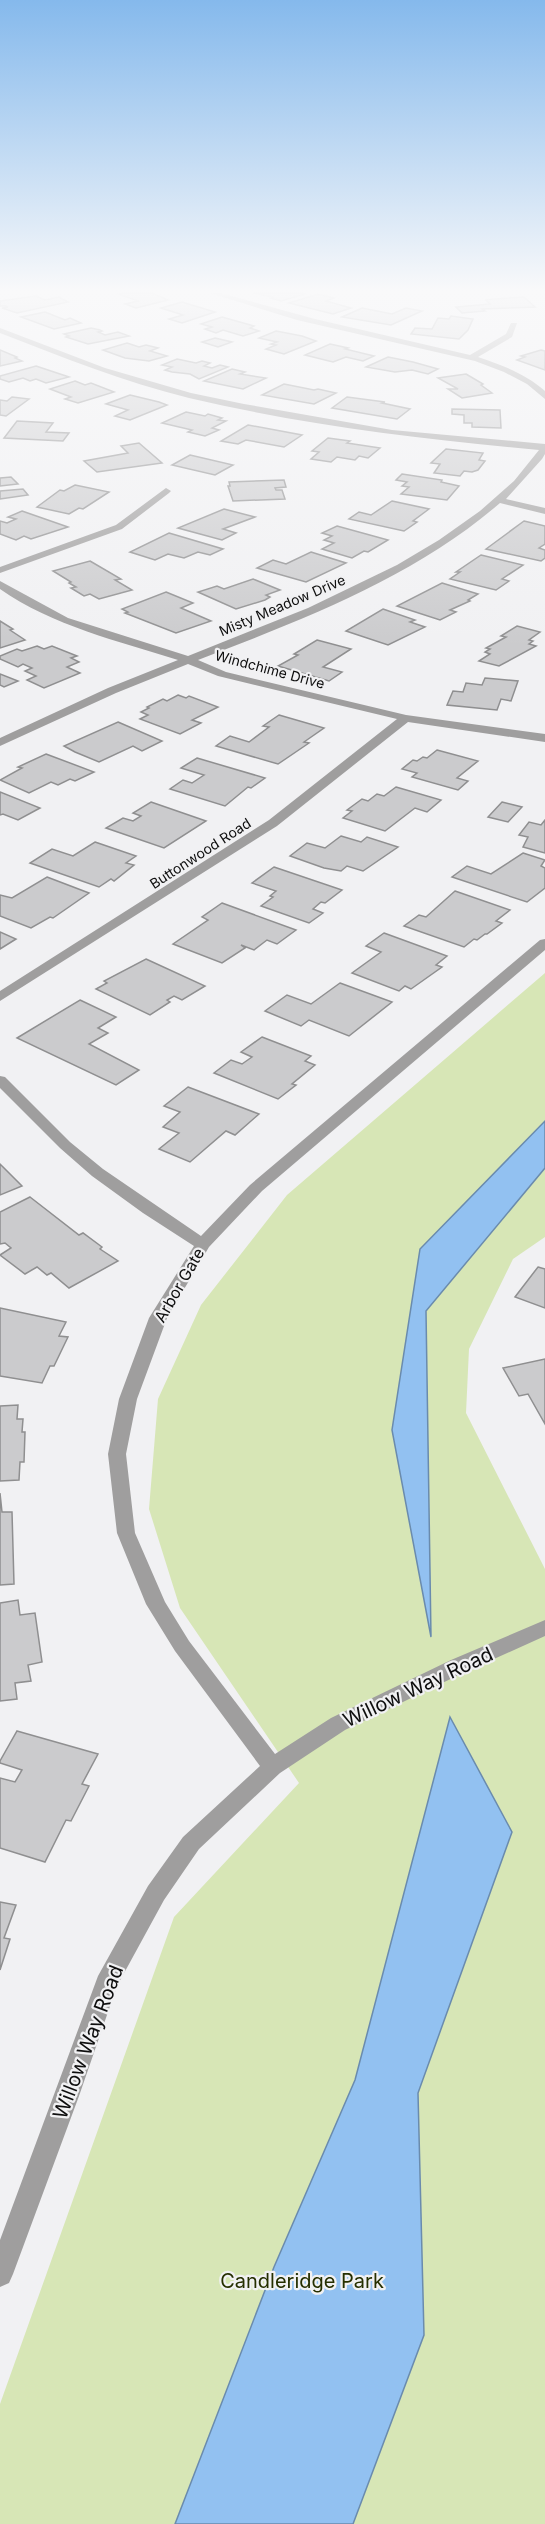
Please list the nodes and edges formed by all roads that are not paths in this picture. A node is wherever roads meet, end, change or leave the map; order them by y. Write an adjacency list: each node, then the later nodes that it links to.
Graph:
1 (266, 411): 2 (street)
2 (545, 447): 4 (street, Misty Meadow Drive)
3 (166, 491): 6 (street)
4 (499, 500): 5 (street); 8 (street, Misty Meadow Drive)
5 (545, 512)
6 (0, 570)
7 (0, 584): 8 (street, Windchime Drive)
8 (189, 660): 9 (street, Windchime Drive); 11 (street, Misty Meadow Drive)
9 (406, 718): 10 (street, Windchime Drive); 13 (street, Buttonwood Road)
10 (545, 738)
11 (0, 742)
12 (545, 943): 15 (street, Arbor Gate)
13 (0, 997)
14 (0, 1080): 15 (street)
15 (203, 1244): 17 (street, Arbor Gate)
16 (545, 1628): 17 (street, Willow Way Road)
17 (273, 1767): 18 (street, Willow Way Road)
18 (0, 2274)

